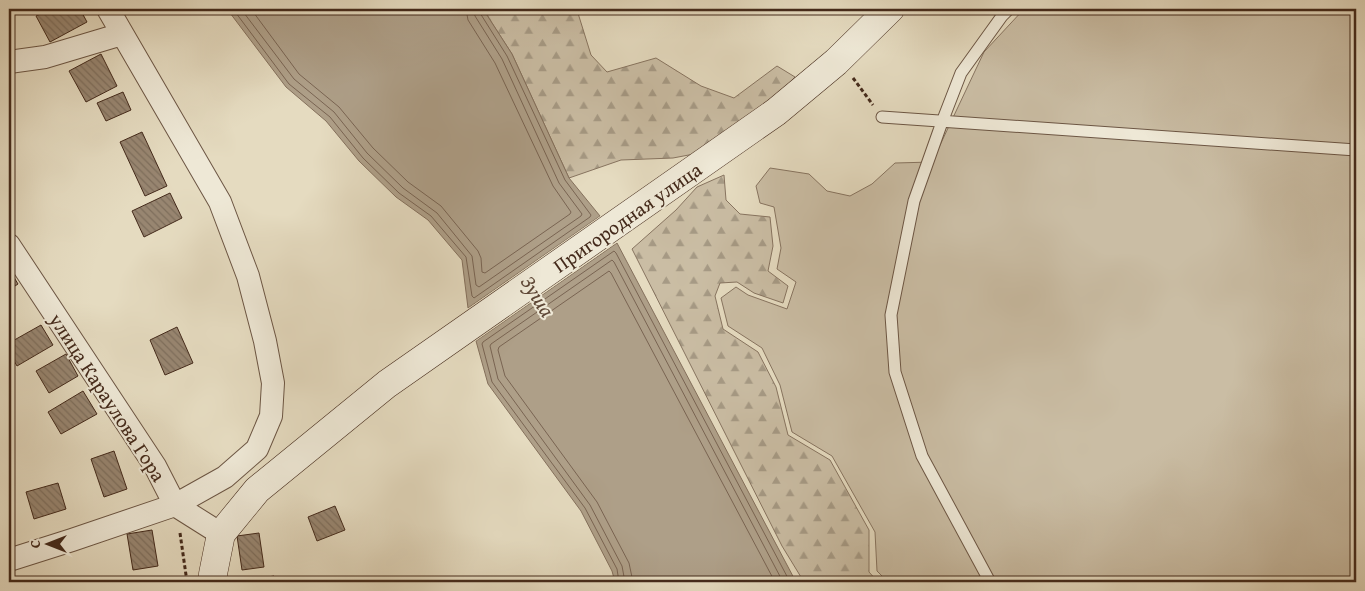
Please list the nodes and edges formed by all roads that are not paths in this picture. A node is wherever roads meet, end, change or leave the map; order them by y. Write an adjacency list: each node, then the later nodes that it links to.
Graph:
1 (108, 9): 4 (street)
2 (890, 9): 11 (main road, Пригородная улица)
3 (1008, 9): 7 (lane)
4 (122, 34): 5 (street); 10 (street)
5 (9, 62)
6 (882, 117): 7 (lane)
7 (942, 122): 8 (lane); 14 (lane)
8 (1356, 150)
9 (9, 244): 10 (street, улица Караулова Гора)
10 (174, 505): 11 (street, улица Караулова Гора); 12 (street)
11 (221, 534): 13 (main road)
12 (9, 560)
13 (213, 582)
14 (990, 582)

